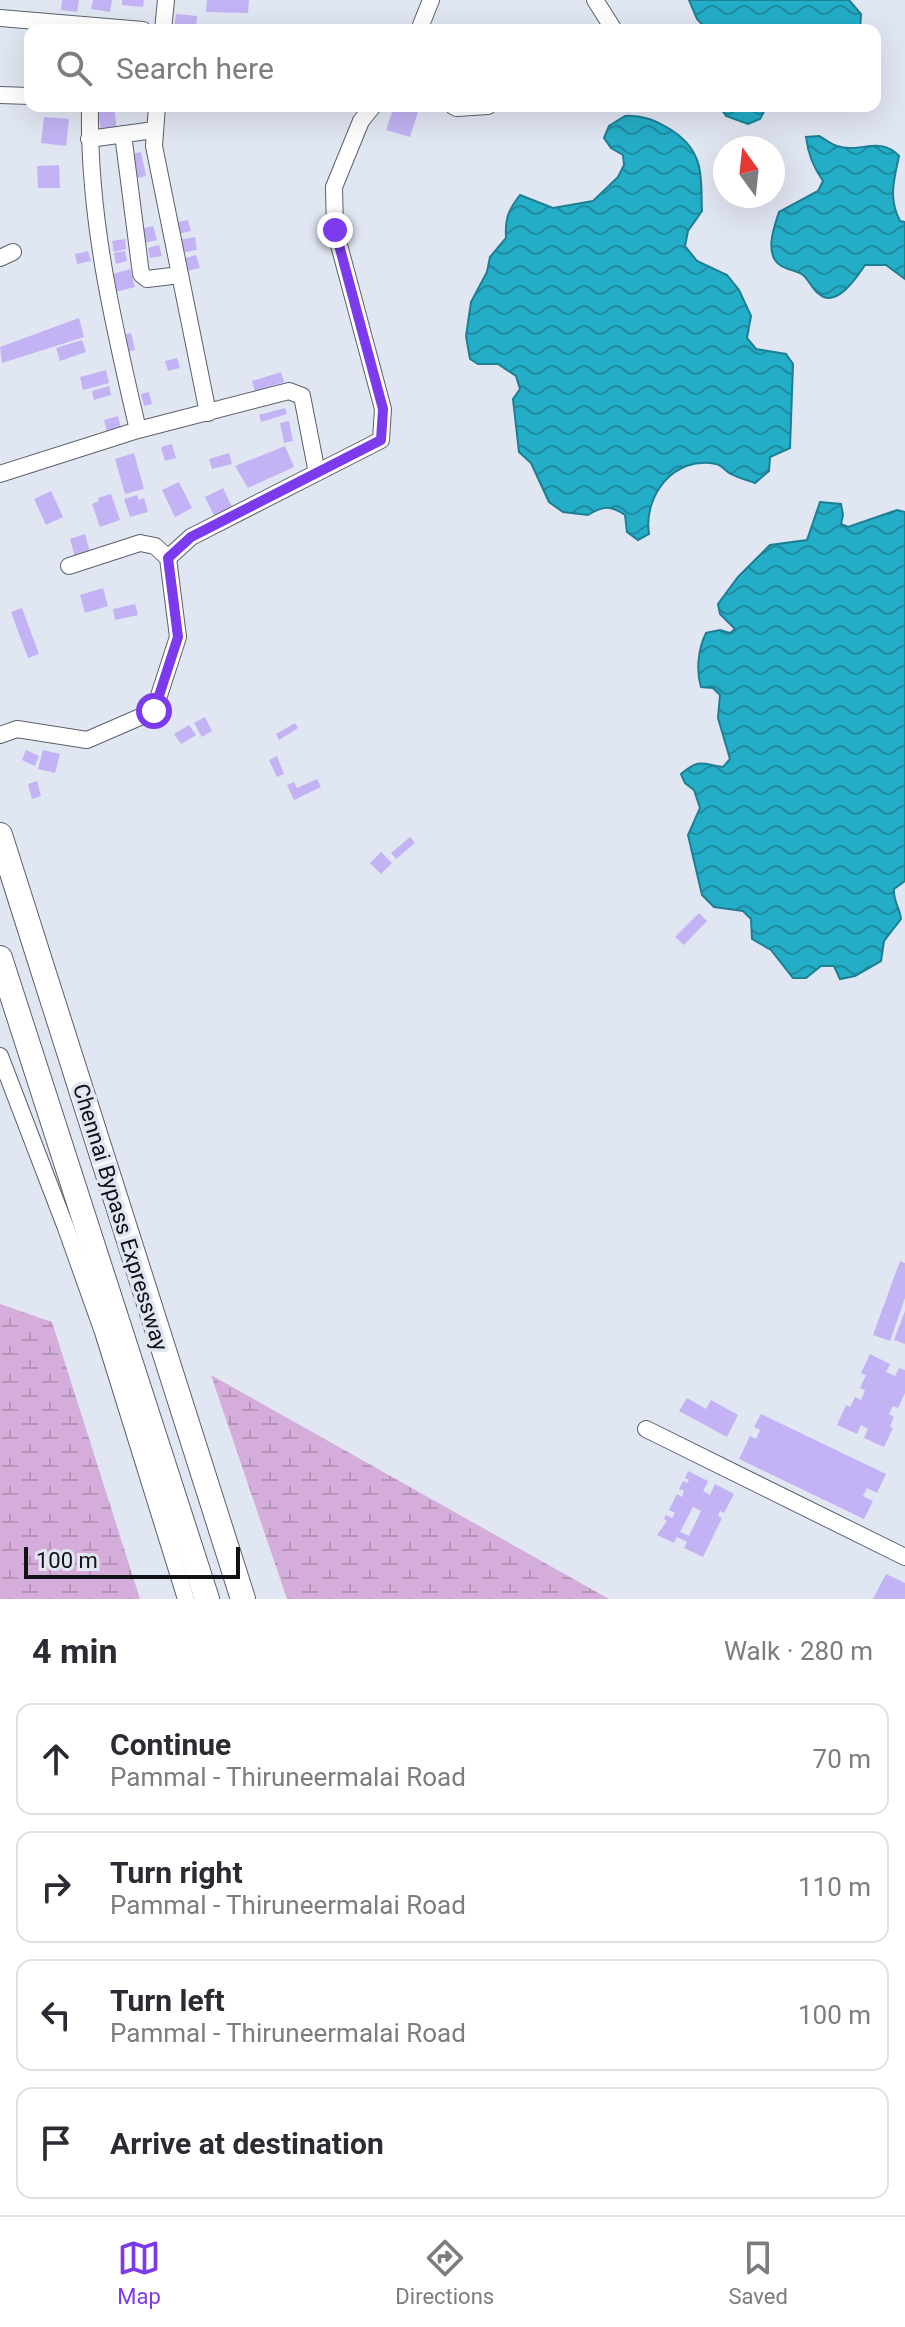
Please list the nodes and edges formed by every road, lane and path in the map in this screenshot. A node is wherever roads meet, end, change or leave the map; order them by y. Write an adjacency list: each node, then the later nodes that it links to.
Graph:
1 (166, 0): 6 (street)
2 (431, 0): 7 (street)
3 (595, 0): 8 (street)
4 (0, 18): 5 (street)
5 (72, 24)
6 (164, 24)
7 (421, 24)
8 (610, 24)
9 (0, 95): 10 (street)
10 (24, 96)
11 (90, 112): 16 (street)
12 (156, 112): 14 (street)
13 (368, 112): 20 (street)
14 (154, 130): 15 (street); 17 (street)
15 (123, 134): 16 (street); 17 (street)
16 (89, 139): 19 (street)
17 (180, 275): 18 (street)
18 (208, 413): 19 (street); 20 (street)
19 (138, 430): 21 (street)
20 (317, 473): 22 (street)
21 (0, 474)
22 (168, 558): 23 (street); 24 (street)
23 (69, 566)
24 (0, 735)
25 (0, 835): 34 (highway, Chennai Bypass Expressway)
26 (0, 958): 28 (highway, Chennai Bypass Expressway)
27 (0, 1056): 28 (street)
28 (76, 1226): 29 (highway, Chennai Bypass Expressway)
29 (112, 1335): 32 (street); 33 (highway, Chennai Bypass Expressway)
30 (646, 1429): 31 (street)
31 (905, 1557)
32 (186, 1599)
33 (207, 1599)
34 (243, 1599)

